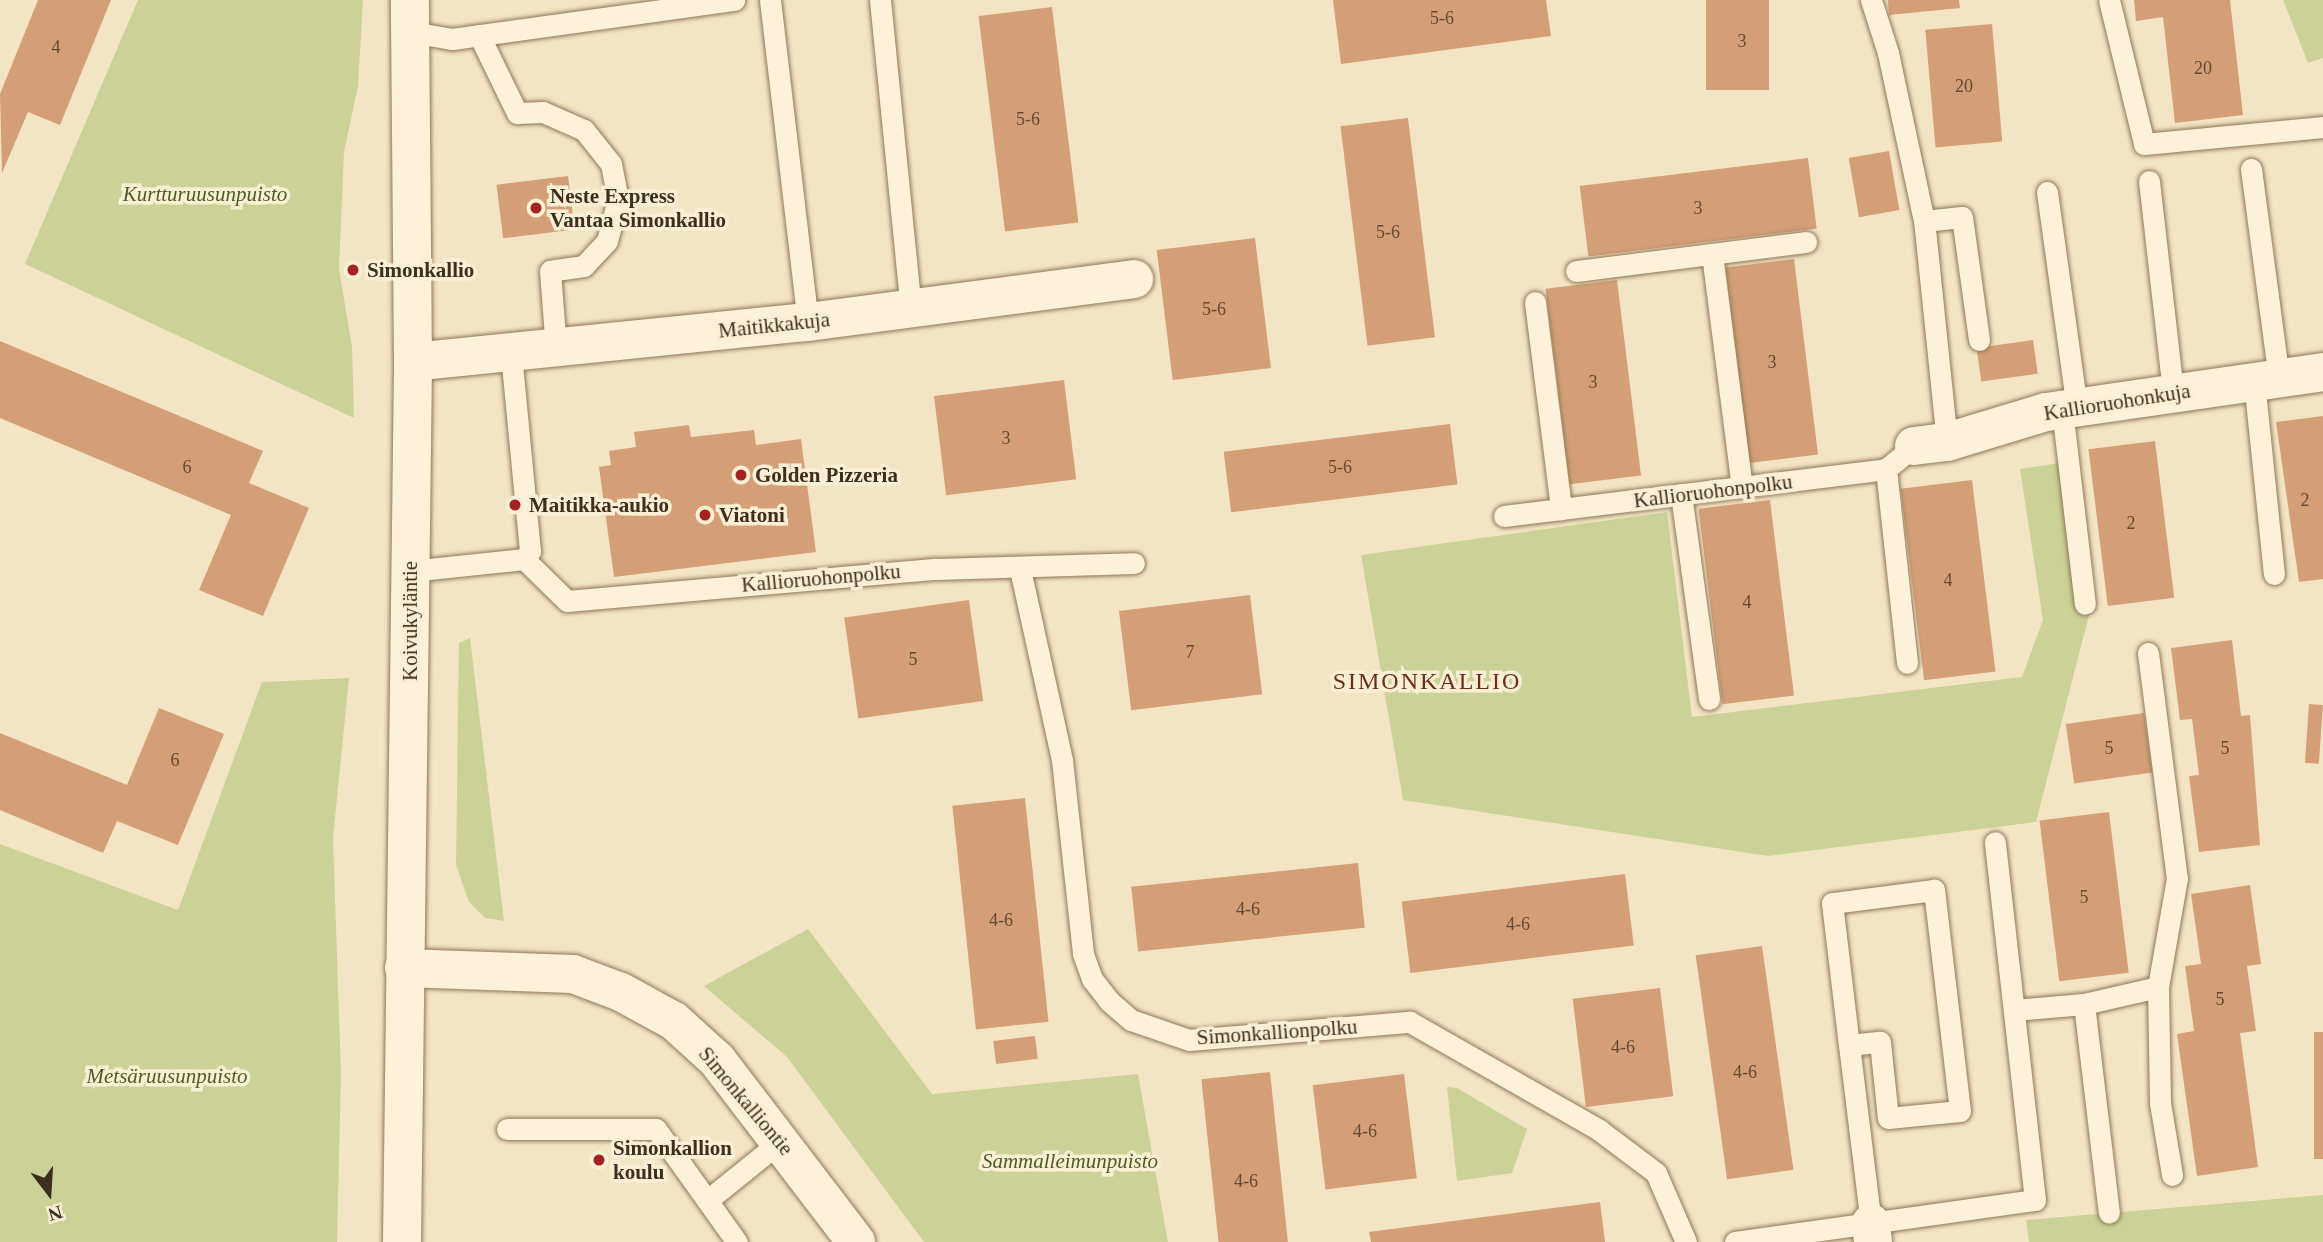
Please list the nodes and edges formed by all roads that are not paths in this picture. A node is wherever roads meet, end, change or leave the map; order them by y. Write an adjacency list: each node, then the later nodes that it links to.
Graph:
1 (725, 0): 2 (lane); 7 (lane)
2 (734, 0)
3 (770, 0): 21 (lane)
4 (880, 0): 20 (lane)
5 (1871, 0): 14 (lane)
6 (2109, 0): 10 (lane)
7 (608, 9): 9 (lane)
8 (411, 16): 9 (lane); 25 (main road, Koivukyläntie)
9 (479, 35): 23 (lane)
10 (2323, 127)
11 (2251, 170): 27 (lane)
12 (2149, 180): 28 (lane)
13 (2047, 192): 29 (lane)
14 (1924, 221): 22 (lane); 30 (lane)
15 (1806, 242): 16 (lane)
16 (1712, 254): 17 (lane); 31 (lane)
17 (1576, 271)
18 (1134, 279): 20 (main road, Maitikkakuja)
19 (1535, 302): 33 (lane)
20 (911, 309): 21 (main road, Maitikkakuja)
21 (808, 322): 23 (main road, Maitikkakuja)
22 (1979, 340)
23 (556, 349): 24 (main road, Maitikkakuja)
24 (512, 354): 25 (main road, Maitikkakuja); 35 (lane)
25 (414, 362): 38 (main road, Koivukyläntie)
26 (2323, 372): 27 (main road, Kallioruohonkuja)
27 (2267, 380): 28 (main road, Kallioruohonkuja); 39 (lane)
28 (2173, 392): 29 (main road, Kallioruohonkuja)
29 (2070, 408): 30 (main road, Kallioruohonkuja); 40 (lane)
30 (1916, 453): 31 (lane, Kallioruohonpolku); 42 (lane)
31 (1741, 487): 32 (lane, Kallioruohonpolku)
32 (1681, 495): 33 (lane, Kallioruohonpolku); 43 (lane)
33 (1561, 509): 34 (lane, Kallioruohonpolku)
34 (1504, 516)
35 (524, 559): 37 (lane, Kallioruohonpolku); 38 (lane)
36 (1134, 563): 37 (lane, Kallioruohonpolku)
37 (1020, 569): 59 (lane, Simonkallionpolku)
38 (410, 571): 45 (main road, Koivukyläntie)
39 (2274, 574)
40 (2085, 604)
41 (2148, 653): 46 (lane)
42 (1907, 663)
43 (1709, 699)
44 (1995, 842): 48 (lane)
45 (404, 968): 51 (main road, Simonkalliontie); 56 (main road, Koivukyläntie)
46 (2158, 987): 47 (lane); 52 (lane)
47 (2084, 1004): 48 (lane); 54 (lane)
48 (2014, 1010): 55 (lane)
49 (1849, 1045): 49 (lane); 55 (lane)
50 (508, 1129): 53 (lane)
51 (781, 1141): 53 (lane); 58 (main road, Simonkalliontie)
52 (2172, 1175)
53 (709, 1199): 57 (lane)
54 (2109, 1213)
55 (1872, 1233): 60 (lane)
56 (402, 1242)
57 (737, 1242)
58 (856, 1242)
59 (1686, 1242)
60 (1735, 1242)

